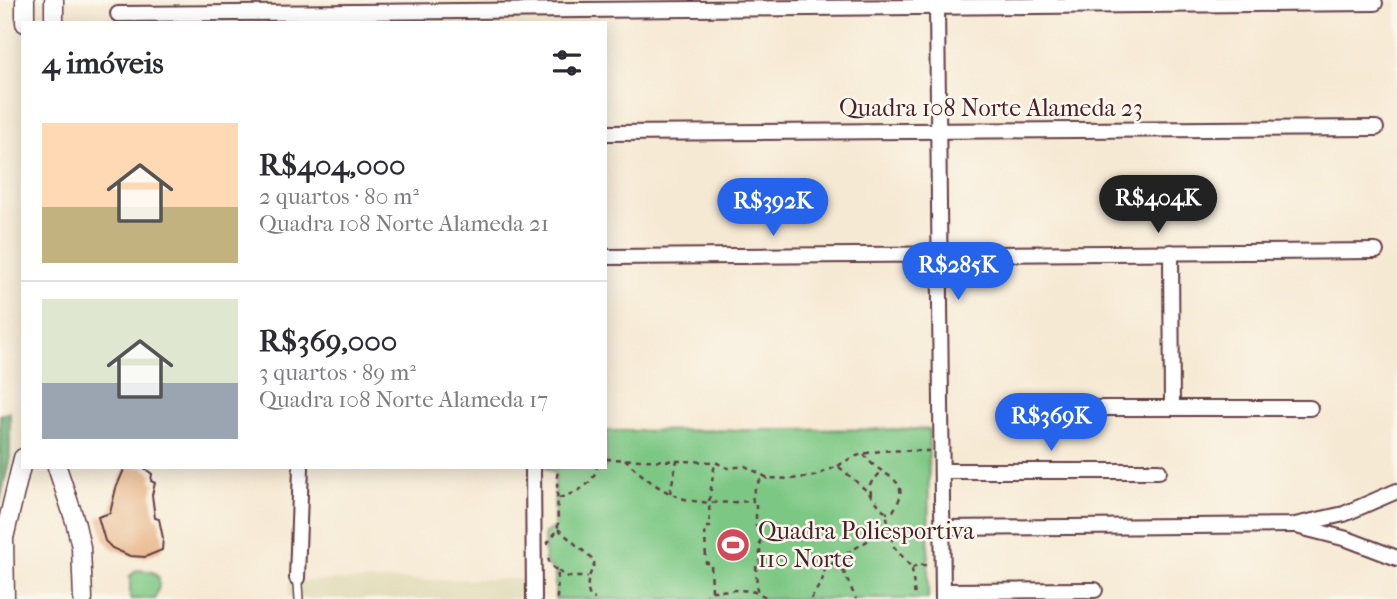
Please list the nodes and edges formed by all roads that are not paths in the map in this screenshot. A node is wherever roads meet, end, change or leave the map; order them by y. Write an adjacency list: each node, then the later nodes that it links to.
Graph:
1 (25, 0): 8 (street)
2 (54, 0): 9 (street)
3 (1048, 3): 4 (street); 5 (street)
4 (1375, 3)
5 (937, 6): 6 (street); 11 (street)
6 (529, 11): 7 (street)
7 (118, 14)
8 (25, 21)
9 (54, 21)
10 (1376, 128): 11 (street, Quadra 108 Norte Alameda 23)
11 (939, 131): 12 (street, Quadra 108 Norte Alameda 23); 15 (street)
12 (607, 133)
13 (1376, 251): 14 (street)
14 (1171, 252): 15 (street); 18 (street)
15 (940, 254): 16 (street); 24 (street)
16 (607, 257)
17 (1032, 408): 18 (street)
18 (1172, 408): 19 (street)
19 (1310, 408)
20 (21, 466): 33 (street)
21 (58, 469): 34 (street)
22 (300, 469): 30 (street)
23 (533, 469): 36 (street)
24 (943, 471): 25 (street); 28 (street)
25 (1159, 471)
26 (1397, 491): 27 (street)
27 (1295, 525): 28 (street); 29 (street)
28 (936, 526): 32 (street)
29 (1397, 558)
30 (298, 581): 35 (lane)
31 (1095, 590): 32 (street)
32 (943, 595)
33 (5, 599)
34 (83, 599)
35 (299, 599)
36 (534, 599)

